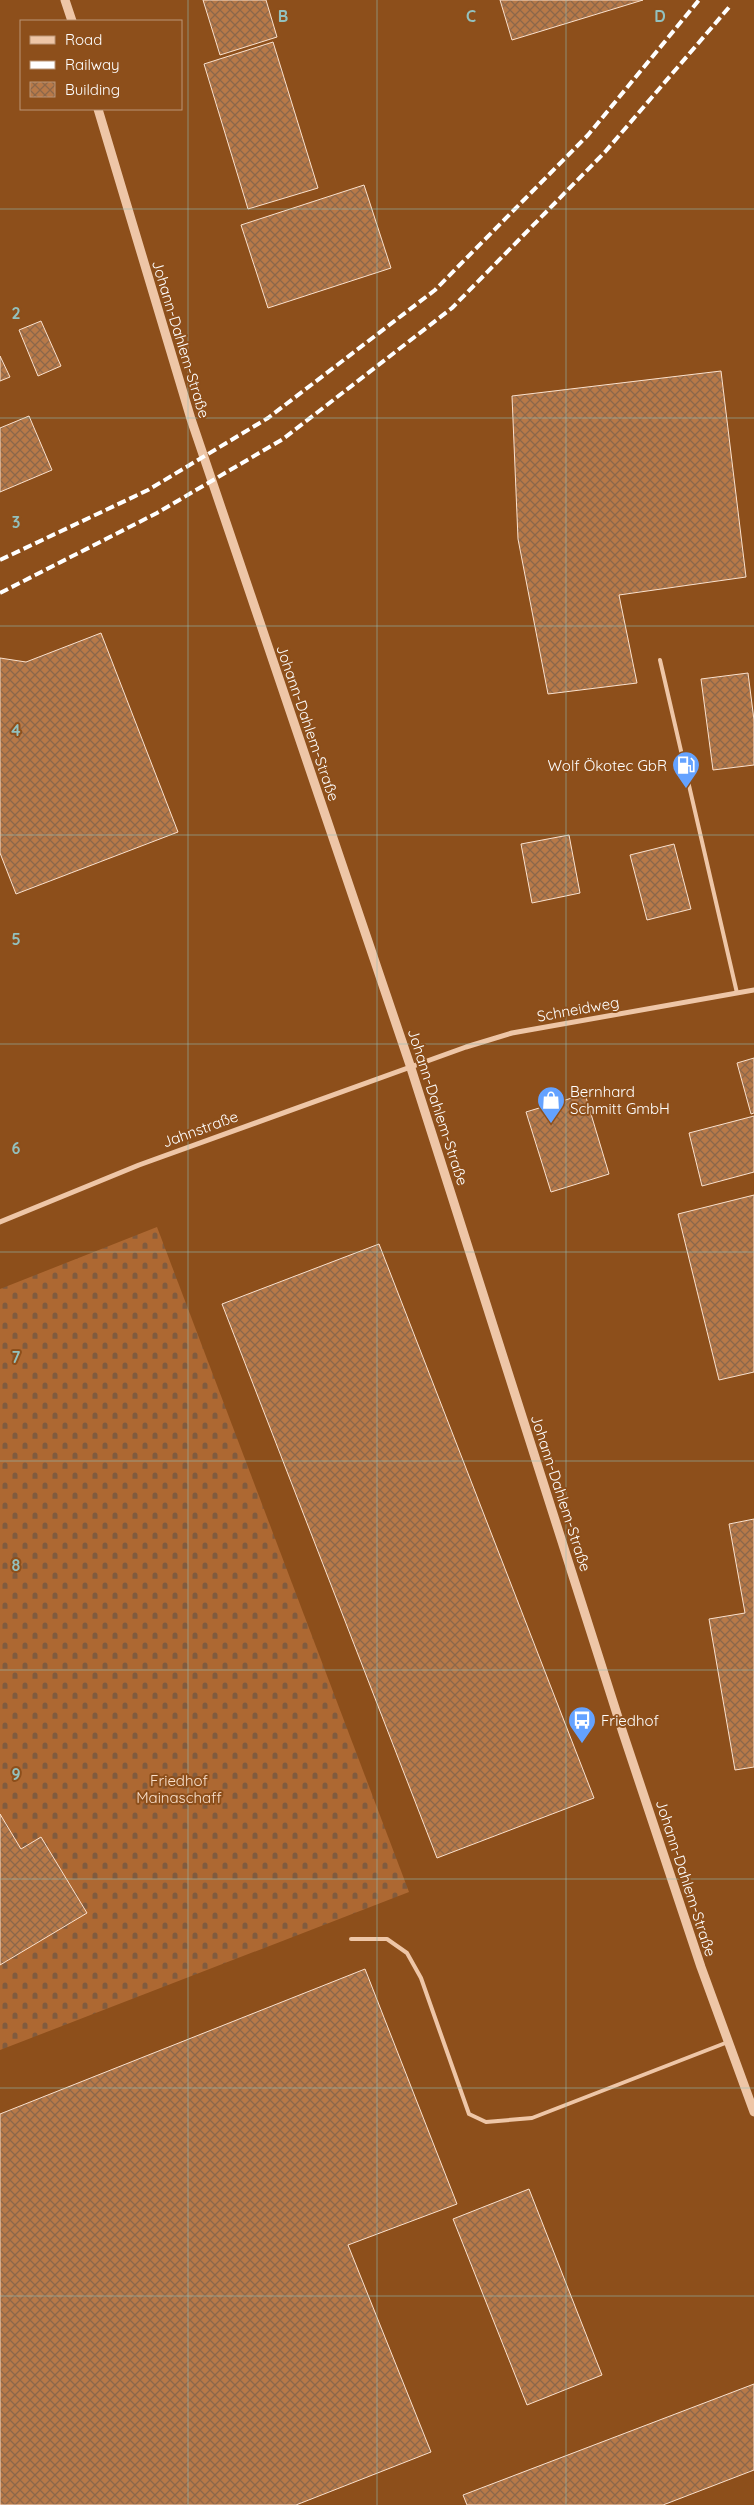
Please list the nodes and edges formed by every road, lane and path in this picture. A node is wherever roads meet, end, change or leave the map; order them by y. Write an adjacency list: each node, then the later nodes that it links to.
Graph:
1 (65, 0): 2 (street)
2 (72, 20)
3 (98, 110): 7 (street, Johann-Dahlem-Straße)
4 (660, 660): 6 (lane)
5 (754, 990): 6 (street, Schneidweg)
6 (737, 993): 7 (street, Schneidweg)
7 (410, 1065): 8 (street, Jahnstraße); 10 (street, Johann-Dahlem-Straße)
8 (0, 1222)
9 (351, 1939): 10 (lane)
10 (728, 2042): 11 (street, Johann-Dahlem-Straße)
11 (754, 2112)

